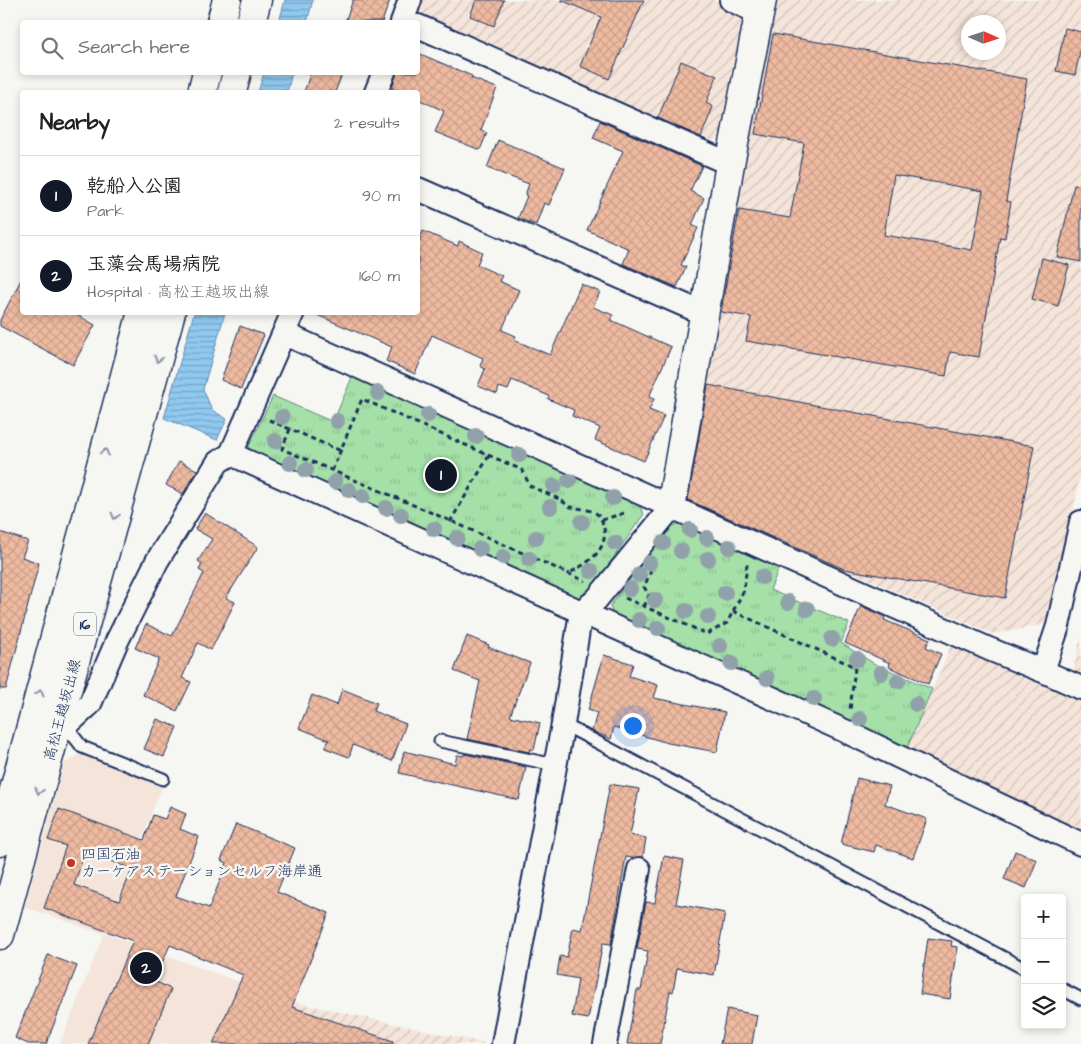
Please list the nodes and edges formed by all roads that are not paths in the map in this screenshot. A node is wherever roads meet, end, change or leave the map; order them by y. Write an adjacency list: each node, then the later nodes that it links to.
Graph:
1 (227, 0): 5 (main road)
2 (257, 0): 6 (main road)
3 (731, 0): 4 (street)
4 (761, 6): 14 (main road)
5 (221, 20)
6 (252, 20)
7 (420, 23): 14 (street)
8 (206, 75): 11 (main road)
9 (236, 75): 12 (main road)
10 (383, 75): 13 (street)
11 (202, 90)
12 (232, 90)
13 (377, 90)
14 (730, 164): 16 (main road)
15 (420, 190): 16 (street)
16 (705, 314): 22 (main road)
17 (141, 315): 28 (main road, 高松王越坂出線 / 16, one-way to 17)
18 (170, 315): 28 (main road, 高松王越坂出線 / 16, one-way to 28)
19 (292, 315): 20 (street)
20 (284, 334): 21 (street); 22 (street)
21 (231, 454): 24 (street); 28 (street)
22 (671, 508): 24 (street); 25 (street)
23 (1081, 522): 25 (street)
24 (581, 612): 27 (street); 33 (street)
25 (1043, 671): 26 (street)
26 (1081, 688)
27 (563, 724): 30 (street); 36 (lane)
28 (51, 726): 31 (lane); 32 (main road, 高松王越坂出線 / 16); 35 (main road, 高松王越坂出線 / 16, one-way to 35)
29 (440, 741): 30 (lane)
30 (555, 765): 39 (street)
31 (163, 780)
32 (0, 842)
33 (1081, 844)
34 (642, 882): 40 (street)
35 (0, 935)
36 (1021, 968)
37 (1066, 991): 38 (lane)
38 (1081, 999)
39 (503, 1044)
40 (605, 1044)

